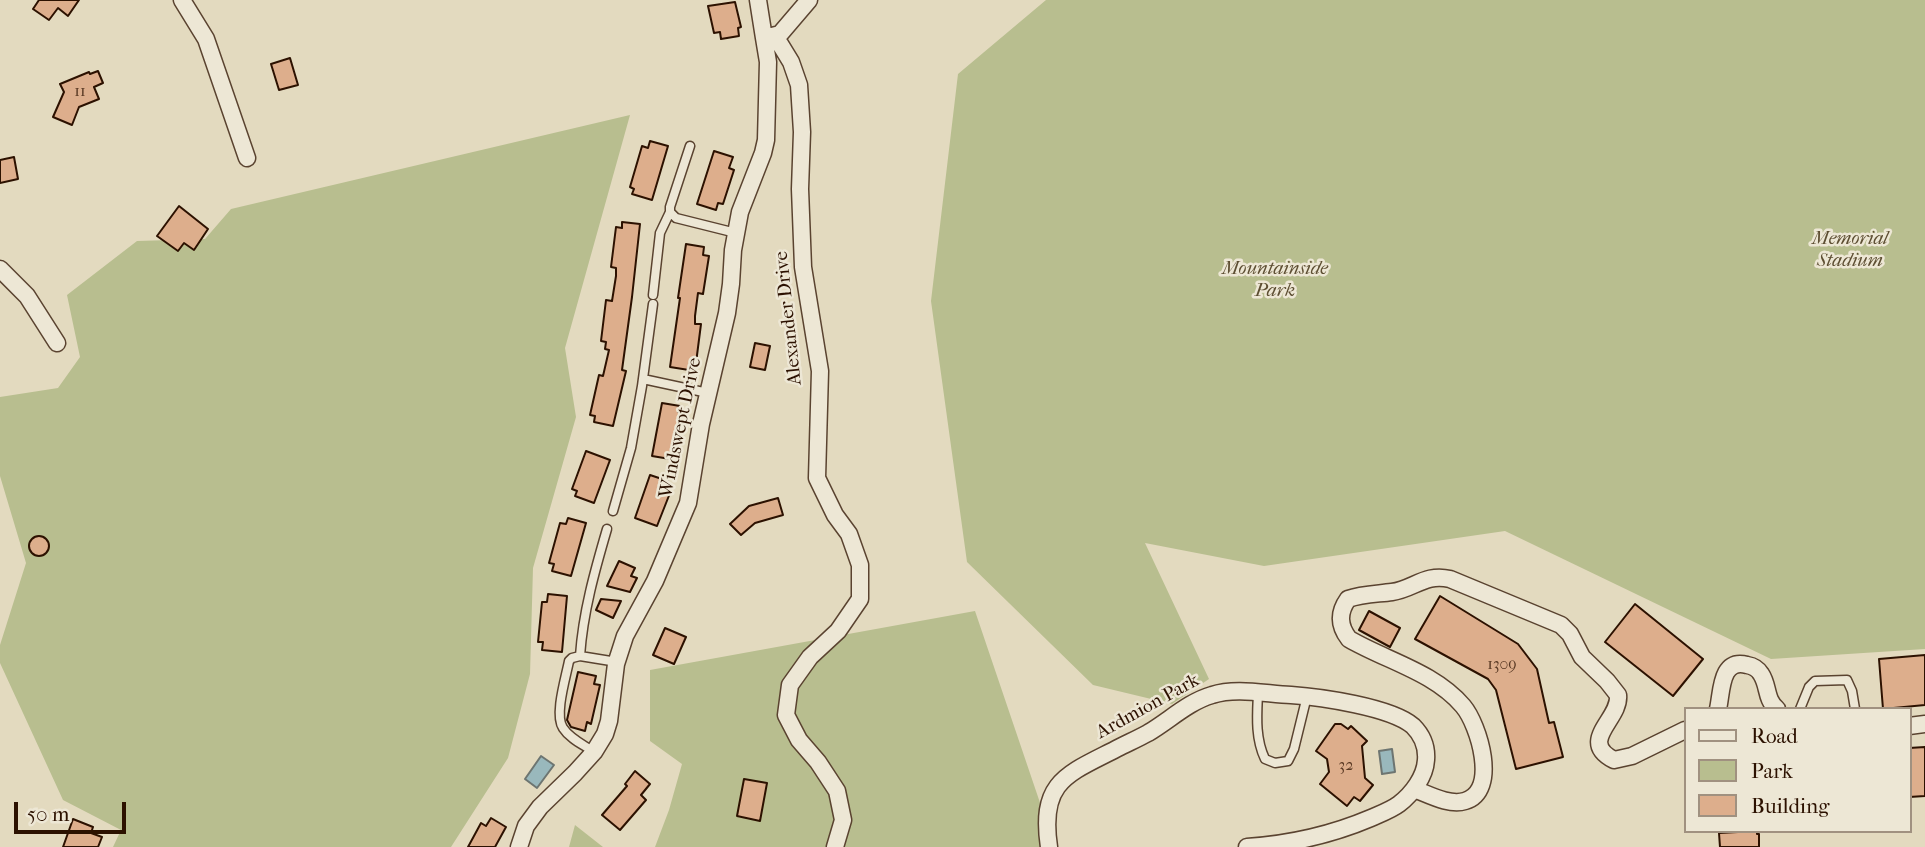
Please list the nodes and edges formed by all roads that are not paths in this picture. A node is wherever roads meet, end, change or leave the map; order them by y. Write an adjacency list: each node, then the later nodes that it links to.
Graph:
1 (182, 0): 6 (street)
2 (758, 0): 4 (street, Windswept Drive)
3 (809, 0): 4 (street)
4 (764, 38): 8 (street, Windswept Drive); 27 (street, Alexander Drive)
5 (690, 146): 7 (lane)
6 (247, 158)
7 (670, 212): 8 (lane); 11 (lane)
8 (736, 233): 12 (street, Windswept Drive)
9 (0, 269): 10 (street)
10 (57, 343)
11 (643, 379): 12 (lane); 13 (lane)
12 (708, 393): 16 (street, Windswept Drive)
13 (613, 511)
14 (607, 529): 15 (lane)
15 (580, 656): 16 (lane); 24 (lane)
16 (617, 662): 24 (street, Windswept Drive)
17 (1258, 693): 18 (street, Ardmion Park); 18 (lane); 28 (street, Ardmion Park)
18 (1307, 696): 25 (street, Ardmion Park)
19 (1718, 707): 20 (street)
20 (1775, 707)
21 (1801, 707): 22 (lane)
22 (1855, 707)
23 (1684, 730): 25 (street)
24 (594, 752): 26 (street, Windswept Drive)
25 (1414, 789): 29 (street)
26 (519, 847)
27 (835, 847)
28 (1049, 847)
29 (1247, 847)

